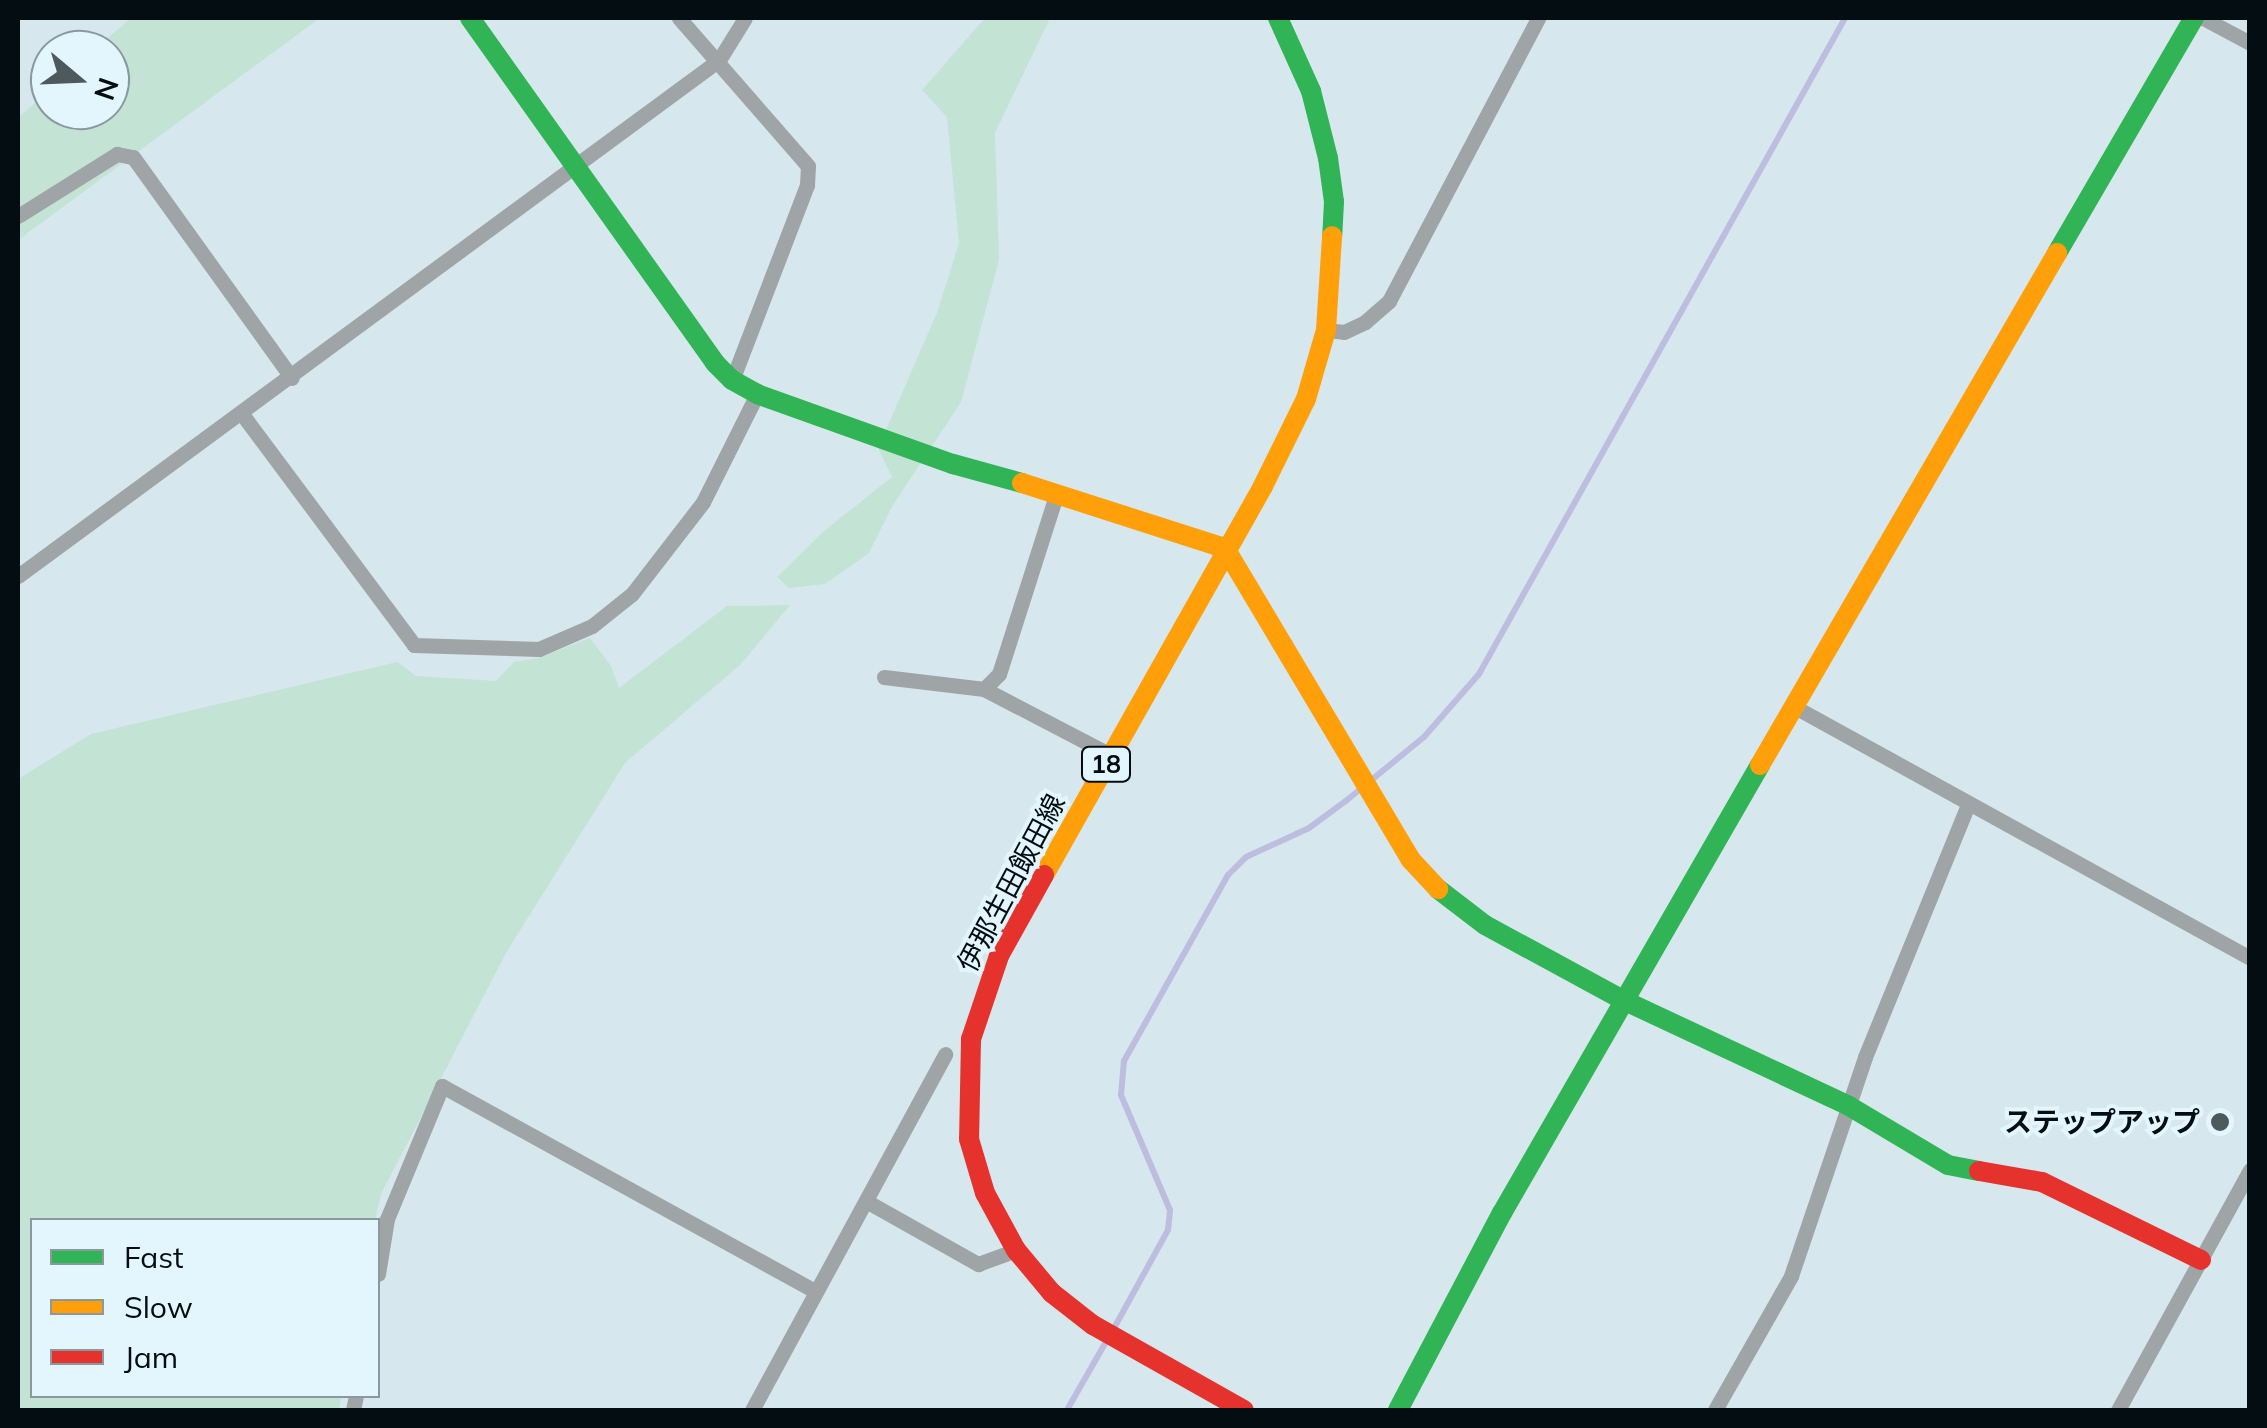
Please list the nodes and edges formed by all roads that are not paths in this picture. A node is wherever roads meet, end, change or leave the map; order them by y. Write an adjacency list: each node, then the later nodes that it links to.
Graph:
1 (470, 18): 10 (street)
2 (678, 18): 9 (street)
3 (745, 18): 9 (street)
4 (1278, 18): 12 (street, 伊那生田飯田線 / 18)
5 (1538, 18): 12 (street)
6 (2194, 18): 22 (street)
7 (2203, 18): 8 (street)
8 (2250, 43)
9 (719, 60): 10 (street); 14 (street)
10 (577, 164): 13 (street); 14 (street)
11 (18, 216): 13 (street)
12 (1326, 330): 18 (street, 伊那生田飯田線 / 18)
13 (292, 378): 16 (street)
14 (732, 380): 15 (street)
15 (757, 394): 16 (street); 17 (street)
16 (242, 414): 19 (street)
17 (1057, 492): 18 (street); 21 (street)
18 (1225, 548): 23 (street, 伊那生田飯田線 / 18); 26 (street)
19 (18, 576)
20 (884, 676): 21 (street)
21 (984, 689): 23 (street)
22 (1793, 706): 24 (street); 26 (street)
23 (1110, 755): 31 (street, 伊那生田飯田線 / 18)
24 (1968, 804): 25 (street); 28 (street)
25 (2250, 958)
26 (1623, 1000): 28 (street); 37 (street)
27 (944, 1054): 30 (street)
28 (1849, 1106): 32 (street); 38 (street)
29 (2250, 1170): 32 (street)
30 (866, 1201): 31 (street); 34 (street)
31 (1016, 1250): 36 (street, 伊那生田飯田線 / 18)
32 (2200, 1260): 39 (street)
33 (380, 1262): 34 (street)
34 (815, 1291): 35 (street)
35 (752, 1410)
36 (1244, 1410)
37 (1398, 1410)
38 (1714, 1410)
39 (2118, 1410)

